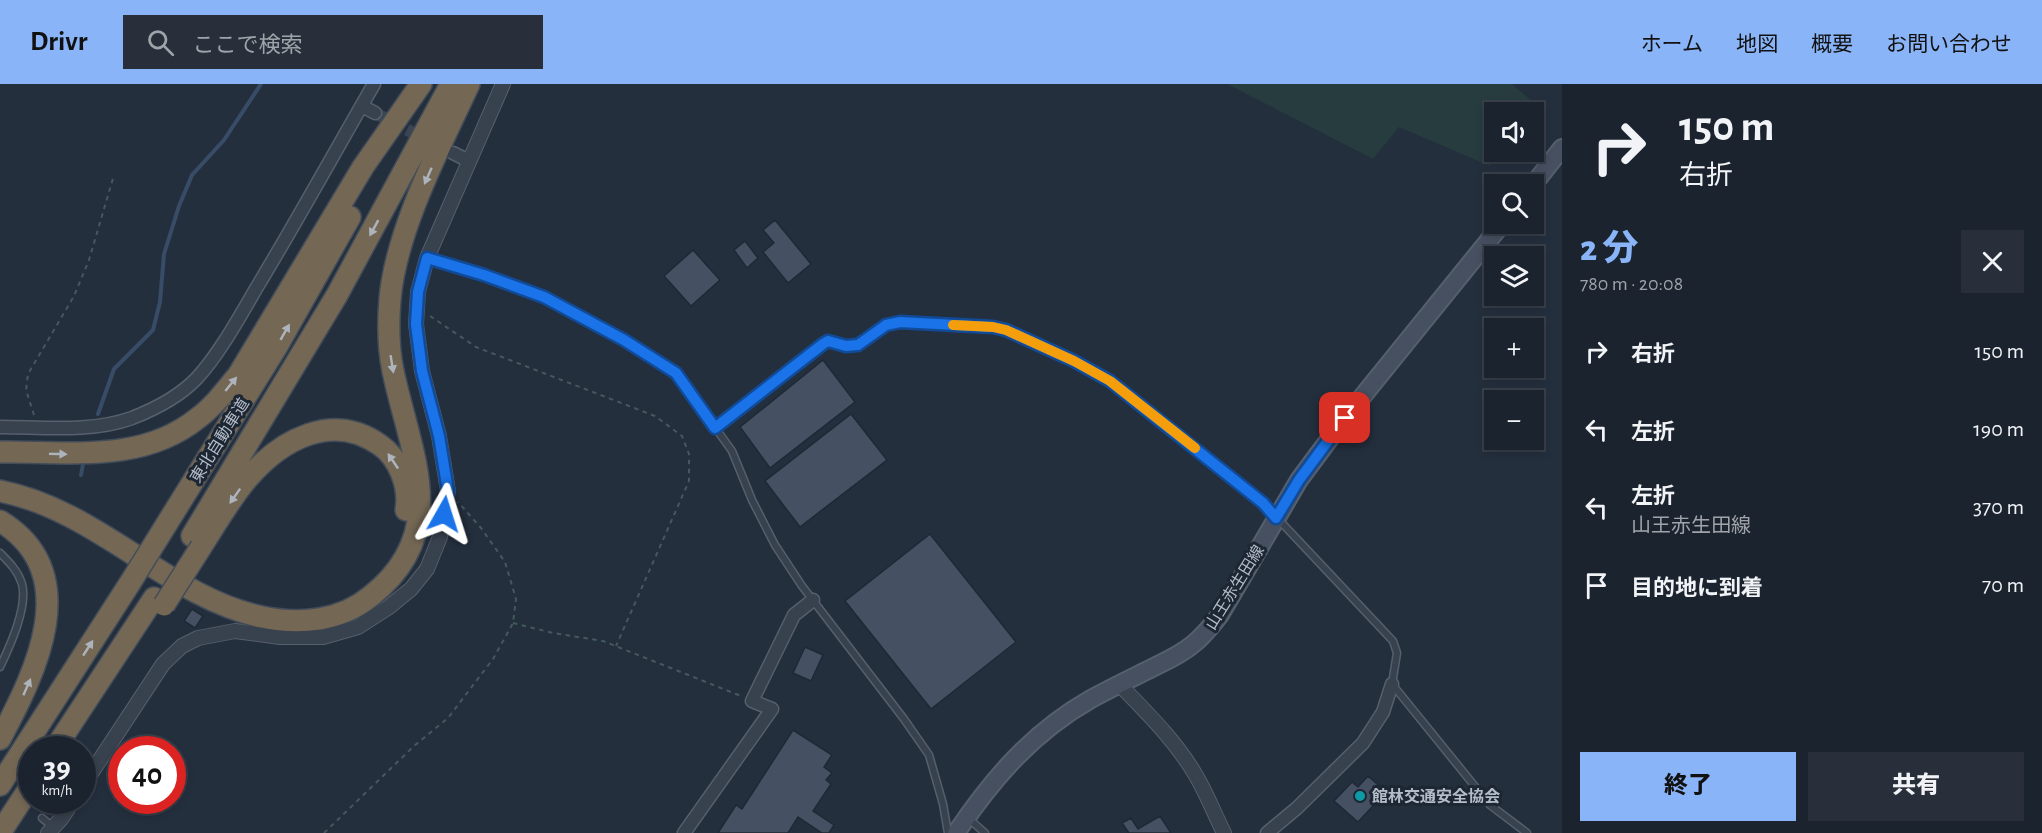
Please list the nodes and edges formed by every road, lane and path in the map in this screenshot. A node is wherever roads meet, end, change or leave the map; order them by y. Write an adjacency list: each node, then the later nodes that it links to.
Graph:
1 (374, 84): 6 (street)
2 (421, 84): 19 (highway, one-way to 2); 37 (highway, 東北自動車道, one-way to 2, bridge)
3 (451, 84): 25 (highway, 東北自動車道, one-way to 25)
4 (469, 84): 21 (highway, one-way to 21)
5 (502, 84): 10 (street)
6 (362, 106): 7 (street); 17 (street)
7 (375, 113)
8 (1562, 148): 11 (main road)
9 (453, 153): 10 (street)
10 (470, 160): 14 (street)
11 (1541, 174)
12 (114, 175): 17 (path)
13 (1494, 234): 23 (main road, 山王赤生田線)
14 (427, 258): 15 (street); 18 (lane)
15 (417, 308): 22 (street); 29 (path)
16 (0, 427): 17 (street)
17 (37, 427)
18 (715, 428): 23 (lane); 27 (lane)
19 (0, 452)
20 (0, 479): 25 (highway, one-way to 25)
21 (0, 491)
22 (448, 491): 28 (path); 36 (street)
23 (1276, 518): 31 (main road, 山王赤生田線); 32 (lane)
24 (0, 521): 35 (highway, one-way to 24)
25 (196, 543): 34 (highway, 東北自動車道)
26 (0, 553): 30 (lane)
27 (813, 600): 33 (street); 45 (lane)
28 (513, 623): 29 (path); 43 (path)
29 (616, 646): 33 (path)
30 (0, 667)
31 (1119, 684): 40 (main road, 山王赤生田線); 48 (street)
32 (1392, 684): 49 (street); 50 (lane)
33 (752, 700): 44 (street)
34 (65, 736)
35 (0, 739)
36 (96, 766)
37 (0, 785)
38 (18, 805): 42 (highway)
39 (60, 814): 41 (street)
40 (967, 817): 46 (main road, 山王赤生田線); 47 (lane)
41 (48, 826)
42 (0, 833)
43 (324, 833)
44 (684, 833)
45 (948, 833)
46 (956, 833)
47 (985, 833)
48 (1224, 833)
49 (1267, 833)
50 (1527, 833)

